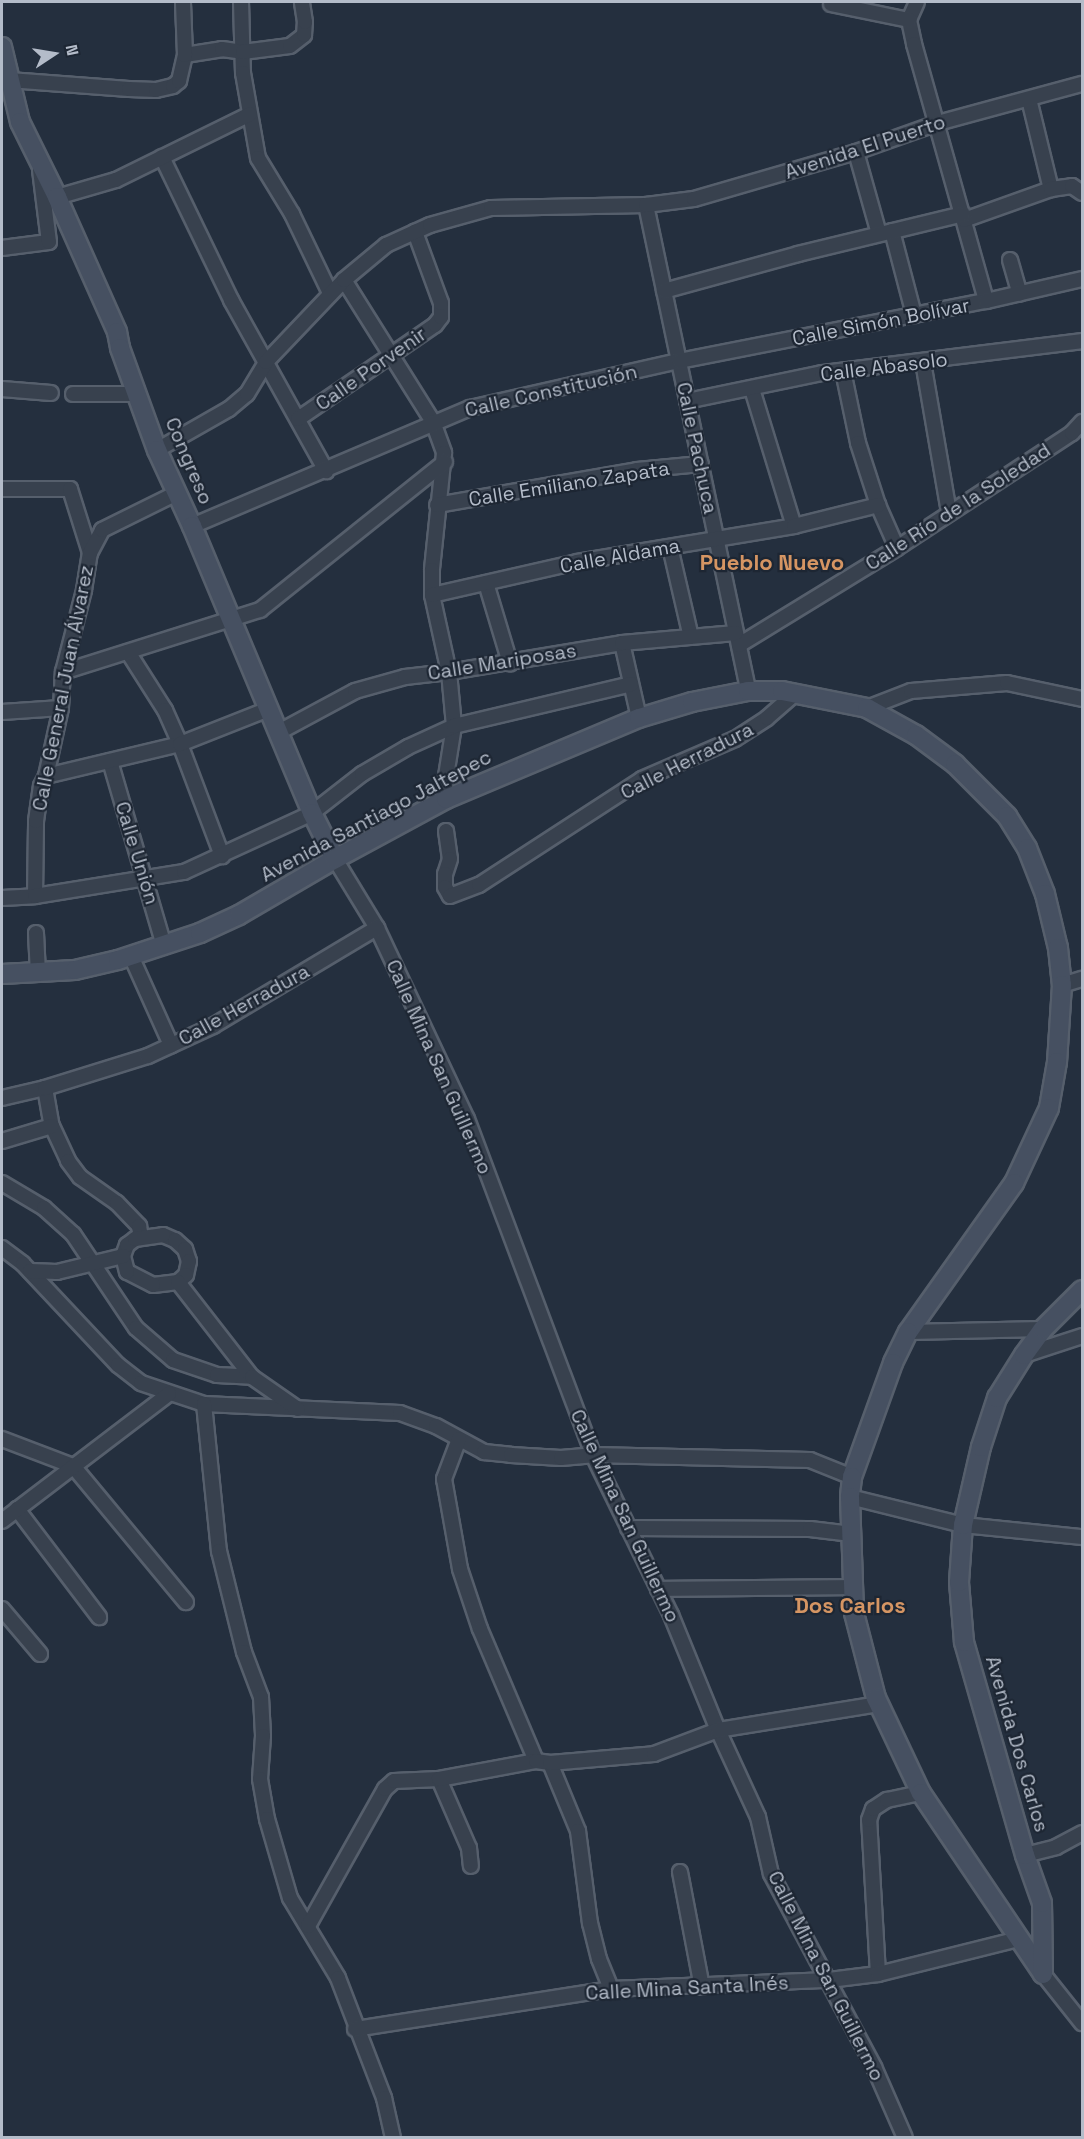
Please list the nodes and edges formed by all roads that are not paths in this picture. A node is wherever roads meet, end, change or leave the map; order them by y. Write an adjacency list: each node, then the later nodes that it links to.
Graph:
1 (183, 2): 9 (street)
2 (241, 2): 8 (street)
3 (302, 2): 8 (street)
4 (917, 2): 6 (street)
5 (831, 4): 6 (street)
6 (909, 20): 14 (street)
7 (2, 48): 10 (street, Congreso)
8 (243, 52): 9 (street); 13 (street)
9 (185, 55): 10 (street)
10 (9, 80): 17 (street, Congreso)
11 (1083, 84): 12 (street, Avenida El Puerto)
12 (1029, 99): 14 (street, Avenida El Puerto); 18 (street)
13 (250, 114): 16 (street); 30 (street)
14 (938, 123): 15 (street, Avenida El Puerto); 22 (street)
15 (856, 152): 21 (street, Avenida El Puerto); 24 (street)
16 (162, 157): 20 (street); 37 (street)
17 (38, 159): 20 (street, Congreso); 25 (street)
18 (1051, 189): 19 (street); 22 (street)
19 (1083, 193)
20 (57, 197): 44 (street, Congreso)
21 (646, 205): 23 (street, Avenida El Puerto); 29 (street, Calle Pachuca)
22 (963, 217): 24 (street); 32 (street)
23 (415, 232): 28 (street, Avenida El Puerto); 35 (street, Calle Porvenir)
24 (886, 232): 29 (street); 33 (street)
25 (2, 248)
26 (1010, 260): 31 (street)
27 (1083, 279): 31 (street, Calle Simón Bolívar)
28 (344, 280): 30 (street, Avenida El Puerto); 35 (street)
29 (664, 291): 36 (street, Calle Pachuca)
30 (330, 293): 37 (street, Avenida El Puerto)
31 (1020, 294): 32 (street, Calle Simón Bolívar)
32 (986, 301): 33 (street, Calle Simón Bolívar)
33 (914, 315): 36 (street, Calle Simón Bolívar)
34 (1083, 341): 38 (street, Calle Abasolo)
35 (390, 355): 46 (street, Calle Porvenir); 47 (street)
36 (679, 361): 45 (street, Calle Pachuca); 47 (street, Calle Constitución)
37 (266, 362): 46 (street); 49 (street, Avenida El Puerto)
38 (923, 362): 39 (street, Calle Abasolo); 57 (street)
39 (843, 371): 41 (street, Calle Abasolo); 56 (street)
40 (2, 389): 42 (street)
41 (752, 389): 45 (street, Calle Abasolo); 59 (street)
42 (51, 393)
43 (73, 394): 44 (street)
44 (138, 394): 49 (street, Congreso)
45 (687, 401): 51 (street, Calle Pachuca)
46 (298, 419): 52 (street)
47 (433, 422): 50 (street); 52 (street, Calle Constitución)
48 (1083, 422): 57 (street, Calle Río de la Soledad)
49 (157, 450): 54 (street, Congreso)
50 (445, 462): 55 (street); 66 (street)
51 (701, 464): 55 (street, Calle Emiliano Zapata); 60 (street, Calle Pachuca)
52 (326, 471): 58 (street, Calle Constitución)
53 (2, 489): 63 (street)
54 (177, 493): 58 (street, Congreso); 63 (street, Calle General Juan Álvarez)
55 (437, 505): 65 (street)
56 (878, 505): 59 (street, Calle Aldama); 62 (street)
57 (950, 513): 62 (street, Calle Río de la Soledad)
58 (192, 526): 66 (street, Congreso)
59 (794, 526): 60 (street, Calle Aldama)
60 (717, 540): 61 (street, Calle Aldama); 68 (street, Calle Pachuca)
61 (670, 547): 64 (street, Calle Aldama); 67 (street)
62 (897, 548): 68 (street, Calle Río de la Soledad)
63 (90, 553): 72 (street, Calle General Juan Álvarez)
64 (486, 583): 65 (street, Calle Aldama); 71 (street)
65 (432, 595): 73 (street)
66 (231, 621): 70 (street); 80 (street, Congreso)
67 (691, 637): 68 (street, Calle Mariposas); 69 (street, Calle Mariposas)
68 (737, 639): 75 (street, Calle Pachuca)
69 (622, 643): 71 (street, Calle Mariposas); 74 (street)
70 (128, 652): 72 (street); 85 (street)
71 (510, 663): 73 (street, Calle Mariposas)
72 (63, 672): 78 (street, Calle General Juan Álvarez)
73 (449, 672): 83 (street); 84 (street, Calle Mariposas)
74 (631, 684): 82 (street); 83 (street)
75 (748, 691): 76 (street, Avenida Santiago Jaltepec); 82 (street, Avenida Santiago Jaltepec)
76 (796, 693): 79 (street, Avenida Santiago Jaltepec); 90 (street, Calle Herradura)
77 (1083, 699): 79 (street)
78 (61, 708): 81 (street); 87 (street, Calle General Juan Álvarez)
79 (867, 708): 103 (street, Avenida Santiago Jaltepec)
80 (269, 709): 84 (street, Congreso); 85 (street)
81 (2, 711)
82 (639, 718): 88 (street, Avenida Santiago Jaltepec)
83 (454, 726): 88 (street); 89 (street)
84 (279, 732): 89 (street, Congreso)
85 (180, 744): 86 (street); 91 (street)
86 (110, 761): 87 (street); 93 (street, Calle Unión)
87 (46, 776): 94 (street, Calle General Juan Álvarez)
88 (446, 799): 92 (street, Avenida Santiago Jaltepec)
89 (312, 813): 91 (street); 92 (street, Congreso)
90 (446, 831)
91 (222, 856): 93 (street)
92 (335, 858): 96 (street, Calle Mina San Guillermo); 98 (street, Avenida Santiago Jaltepec)
93 (145, 880): 94 (street); 98 (street, Calle Unión)
94 (35, 896): 95 (street)
95 (2, 898)
96 (377, 928): 104 (street, Calle Herradura); 127 (street, Calle Mina San Guillermo)
97 (36, 933): 101 (street)
98 (164, 946): 99 (street, Avenida Santiago Jaltepec)
99 (131, 956): 101 (street, Avenida Santiago Jaltepec); 104 (street)
100 (2, 974): 101 (street, Avenida Santiago Jaltepec)
101 (38, 974)
102 (1083, 979): 103 (street)
103 (1062, 985): 118 (street, Avenida Santiago Jaltepec)
104 (171, 1046): 105 (street, Calle Herradura)
105 (45, 1088): 106 (street, Calle Herradura); 107 (street)
106 (2, 1098)
107 (52, 1126): 108 (street); 110 (street)
108 (2, 1141)
109 (2, 1183): 113 (street)
110 (141, 1237): 112 (street); 115 (street)
111 (2, 1248): 114 (street)
112 (123, 1256): 113 (street); 115 (street)
113 (90, 1263): 114 (street); 121 (street)
114 (30, 1271): 122 (street)
115 (178, 1282): 121 (street)
116 (1083, 1290): 117 (street, Avenida Dos Carlos)
117 (1043, 1329): 118 (street); 120 (street, Avenida Dos Carlos)
118 (908, 1332): 129 (street, Avenida Santiago Jaltepec)
119 (1083, 1336): 120 (street)
120 (1024, 1355): 133 (street, Avenida Dos Carlos)
121 (252, 1377): 124 (street)
122 (169, 1394): 123 (street); 128 (street)
123 (204, 1404): 124 (street); 153 (street)
124 (298, 1409): 126 (street)
125 (2, 1439): 128 (street)
126 (459, 1439): 127 (street); 145 (street)
127 (592, 1455): 129 (street); 134 (street, Calle Mina San Guillermo)
128 (73, 1466): 131 (street); 139 (street)
129 (852, 1477): 130 (street, Avenida Santiago Jaltepec)
130 (850, 1497): 133 (street); 135 (street, Avenida Santiago Jaltepec)
131 (17, 1509): 132 (street); 141 (street)
132 (3, 1518)
133 (963, 1525): 136 (street); 150 (street, Avenida Dos Carlos)
134 (628, 1528): 135 (street); 138 (street, Calle Mina San Guillermo)
135 (852, 1534): 137 (street, Avenida Santiago Jaltepec)
136 (1083, 1537)
137 (852, 1587): 138 (street); 143 (street, Avenida Santiago Jaltepec)
138 (658, 1589): 144 (street, Calle Mina San Guillermo)
139 (186, 1602)
140 (2, 1609): 142 (street)
141 (99, 1617)
142 (40, 1653)
143 (878, 1704): 144 (street); 148 (street, Avenida Santiago Jaltepec)
144 (718, 1730): 146 (street); 157 (street, Calle Mina San Guillermo)
145 (536, 1761): 146 (street); 147 (street)
146 (550, 1763): 159 (street)
147 (439, 1779): 151 (street); 153 (street)
148 (921, 1793): 154 (street, Avenida Santiago Jaltepec); 155 (street)
149 (1083, 1833): 150 (street)
150 (1025, 1855): 156 (street, Avenida Dos Carlos)
151 (471, 1866)
152 (680, 1872): 158 (street)
153 (308, 1926): 161 (street)
154 (1018, 1939): 155 (street, Calle Mina Santa Inés); 156 (street, Avenida Santiago Jaltepec)
155 (878, 1974): 157 (street, Calle Mina Santa Inés)
156 (1043, 1974): 160 (street)
157 (829, 1980): 158 (street, Calle Mina Santa Inés); 163 (street, Calle Mina San Guillermo)
158 (702, 1987): 159 (street, Calle Mina Santa Inés)
159 (611, 1989): 161 (street, Calle Mina Santa Inés)
160 (1081, 2023)
161 (355, 2029): 162 (street)
162 (393, 2138)
163 (905, 2138)

